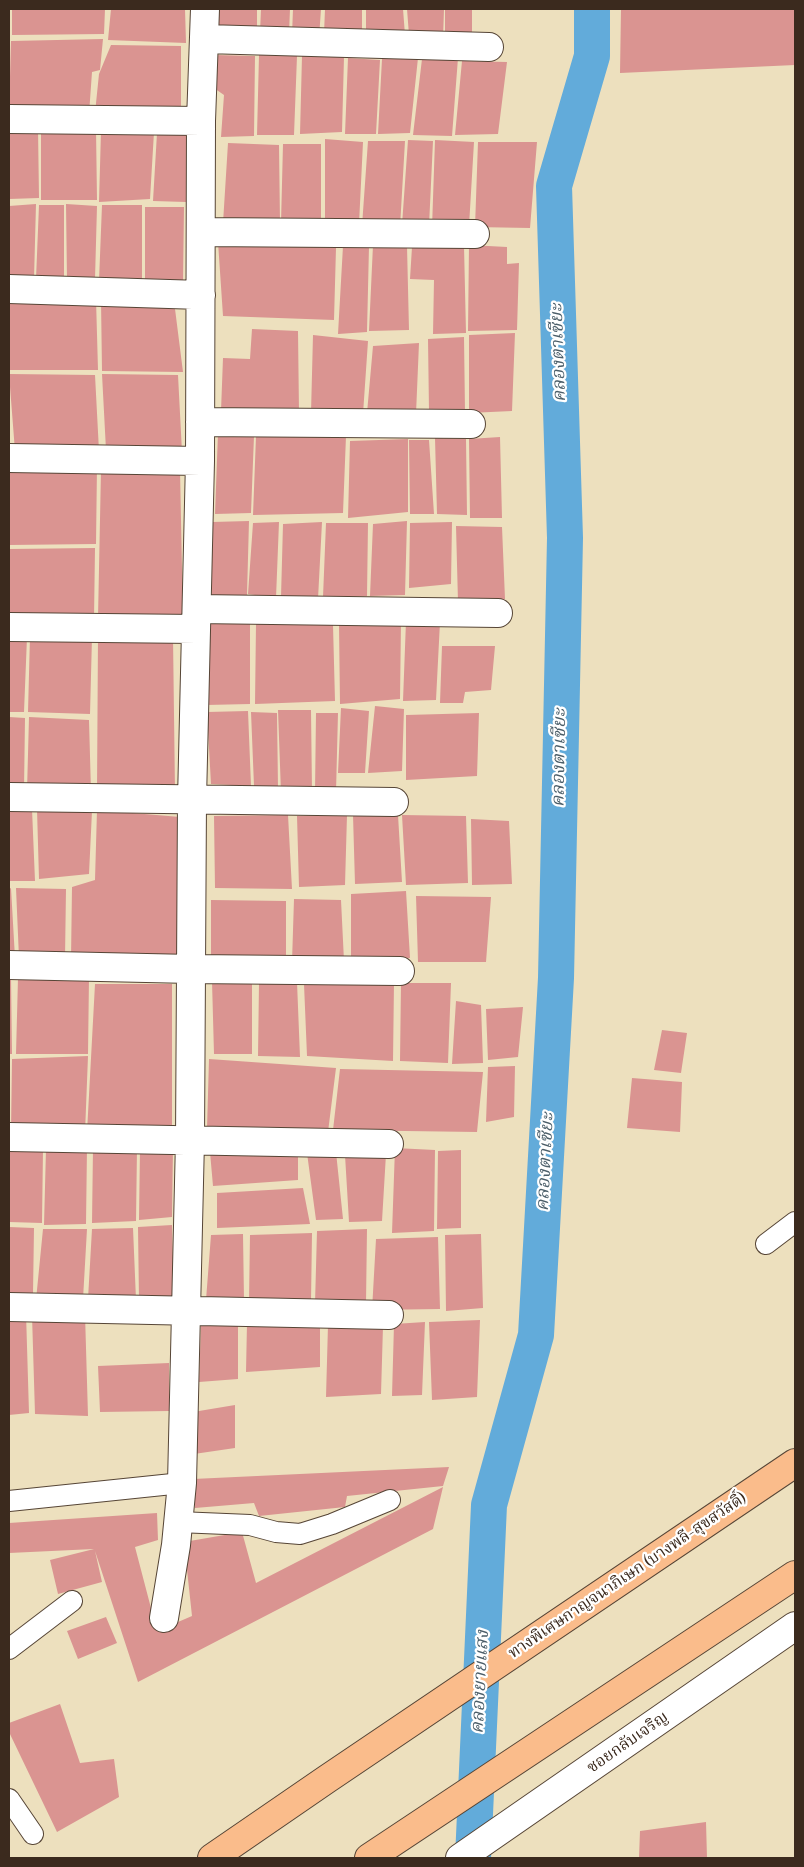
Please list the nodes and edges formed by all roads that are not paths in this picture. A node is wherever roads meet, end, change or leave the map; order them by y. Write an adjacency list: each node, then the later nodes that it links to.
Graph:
1 (205, 9): 2 (street)
2 (205, 39): 3 (street); 5 (street)
3 (489, 47)
4 (9, 119): 5 (street)
5 (201, 121): 6 (street)
6 (201, 232): 7 (street); 9 (street)
7 (475, 234)
8 (9, 289): 9 (street)
9 (201, 295): 10 (street)
10 (200, 422): 11 (street); 13 (street)
11 (471, 424)
12 (9, 458): 13 (street)
13 (200, 461): 15 (street)
14 (498, 613): 15 (street)
15 (196, 619): 16 (street); 18 (street)
16 (9, 627)
17 (9, 798): 18 (street)
18 (192, 800): 19 (street); 21 (street)
19 (394, 802)
20 (9, 965): 21 (street)
21 (192, 969): 22 (street); 24 (street)
22 (400, 972)
23 (9, 1137): 24 (street)
24 (190, 1140): 25 (street); 29 (street)
25 (389, 1144)
26 (795, 1222): 27 (lane)
27 (766, 1244)
28 (9, 1307): 29 (street)
29 (186, 1311): 30 (street); 32 (street)
30 (389, 1315)
31 (795, 1462): 43 (highway, ทางพิเศษกาญจนาภิเษก (บางพลี-สุขสวัสดิ์))
32 (182, 1483): 34 (lane); 35 (street)
33 (390, 1500): 35 (lane)
34 (9, 1501)
35 (178, 1522): 38 (street)
36 (795, 1575): 44 (highway)
37 (72, 1601): 40 (lane)
38 (164, 1618)
39 (795, 1626): 45 (street, ซอยกลับเจริญ)
40 (9, 1649)
41 (9, 1799): 42 (lane)
42 (33, 1834)
43 (212, 1858)
44 (369, 1858)
45 (460, 1858)

